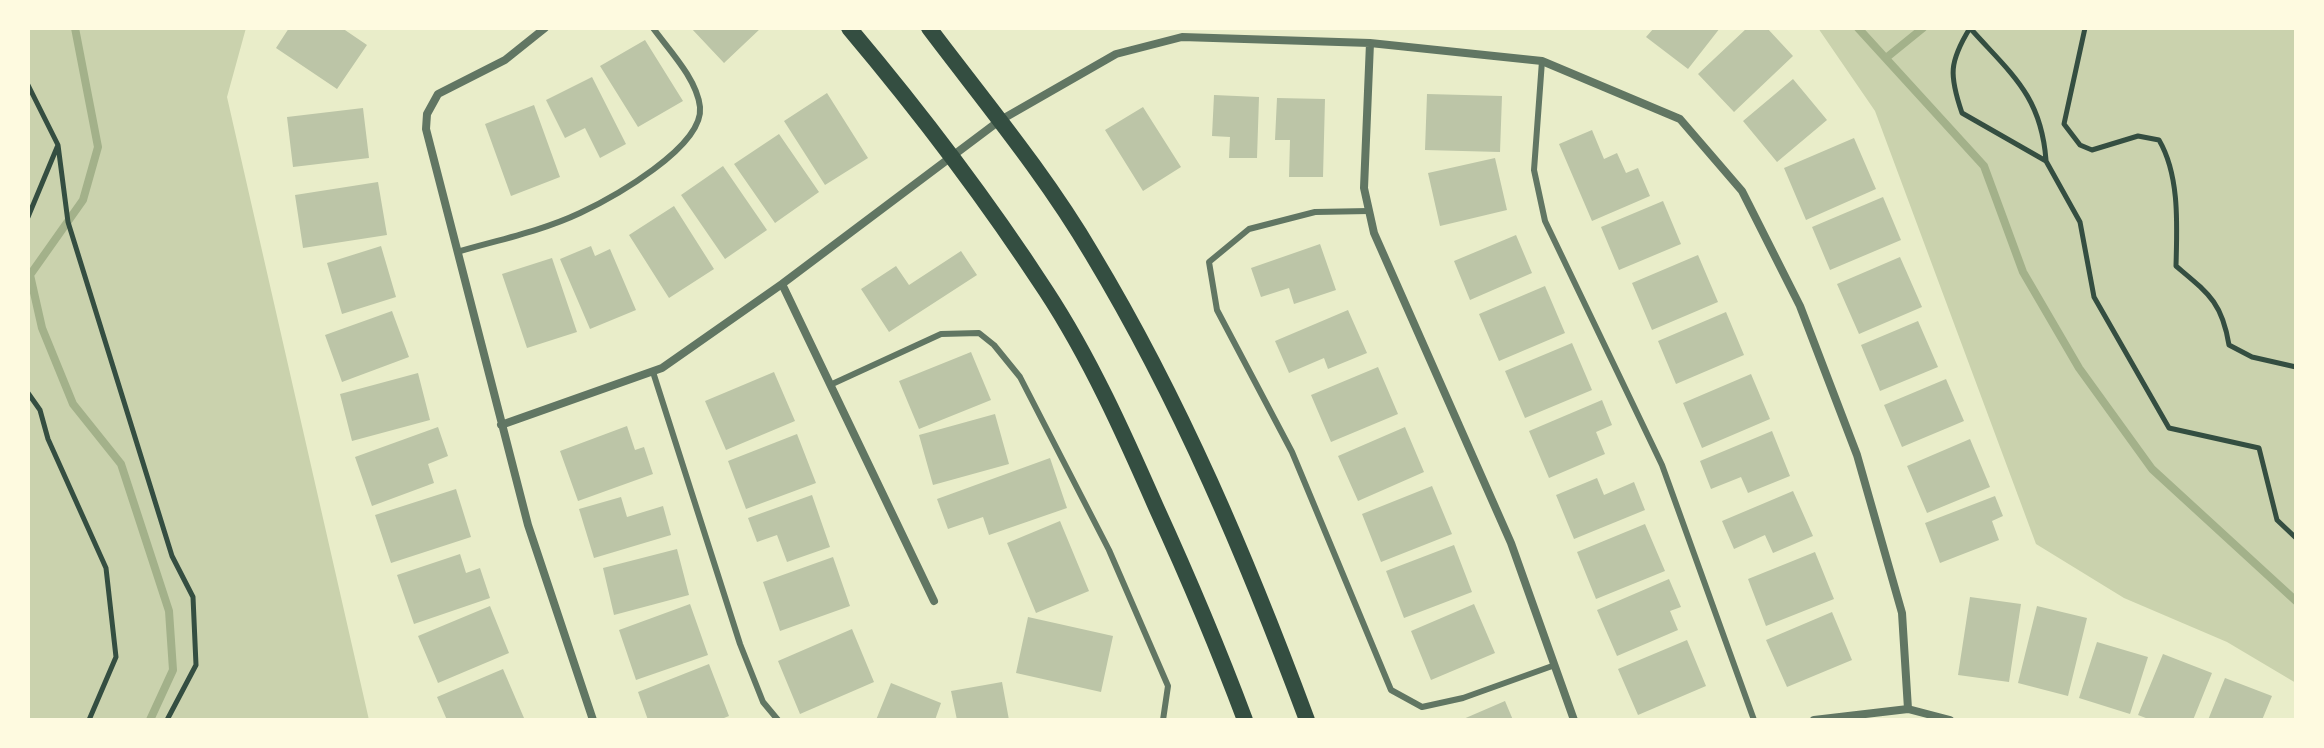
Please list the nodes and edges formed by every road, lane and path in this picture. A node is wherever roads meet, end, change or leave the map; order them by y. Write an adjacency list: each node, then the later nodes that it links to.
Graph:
1 (545, 28): 16 (street)
2 (653, 28): 16 (lane)
3 (849, 28): 12 (main road)
4 (929, 28): 10 (main road)
5 (1970, 28): 13 (path); 13 (path)
6 (2085, 28): 18 (path)
7 (1370, 43): 8 (street); 10 (street); 14 (street)
8 (1542, 61): 26 (street); 35 (lane)
9 (28, 85): 11 (path)
10 (999, 121): 12 (street); 33 (main road)
11 (58, 145): 15 (path); 28 (path)
12 (949, 156): 17 (street); 32 (main road)
13 (2046, 161): 23 (path)
14 (1369, 211): 25 (street); 25 (lane)
15 (28, 217)
16 (457, 252): 22 (street)
17 (782, 284): 19 (street); 20 (street)
18 (2296, 367)
19 (653, 372): 22 (street); 30 (lane)
20 (830, 385): 24 (street); 31 (lane)
21 (28, 393): 27 (path)
22 (501, 425): 29 (street)
23 (2296, 538)
24 (934, 601)
25 (1555, 665): 34 (street)
26 (1908, 709): 36 (street); 37 (street)
27 (89, 720)
28 (167, 720)
29 (593, 720)
30 (778, 720)
31 (1163, 720)
32 (1245, 720)
33 (1307, 720)
34 (1574, 720)
35 (1754, 720)
36 (1814, 720)
37 (1950, 720)

